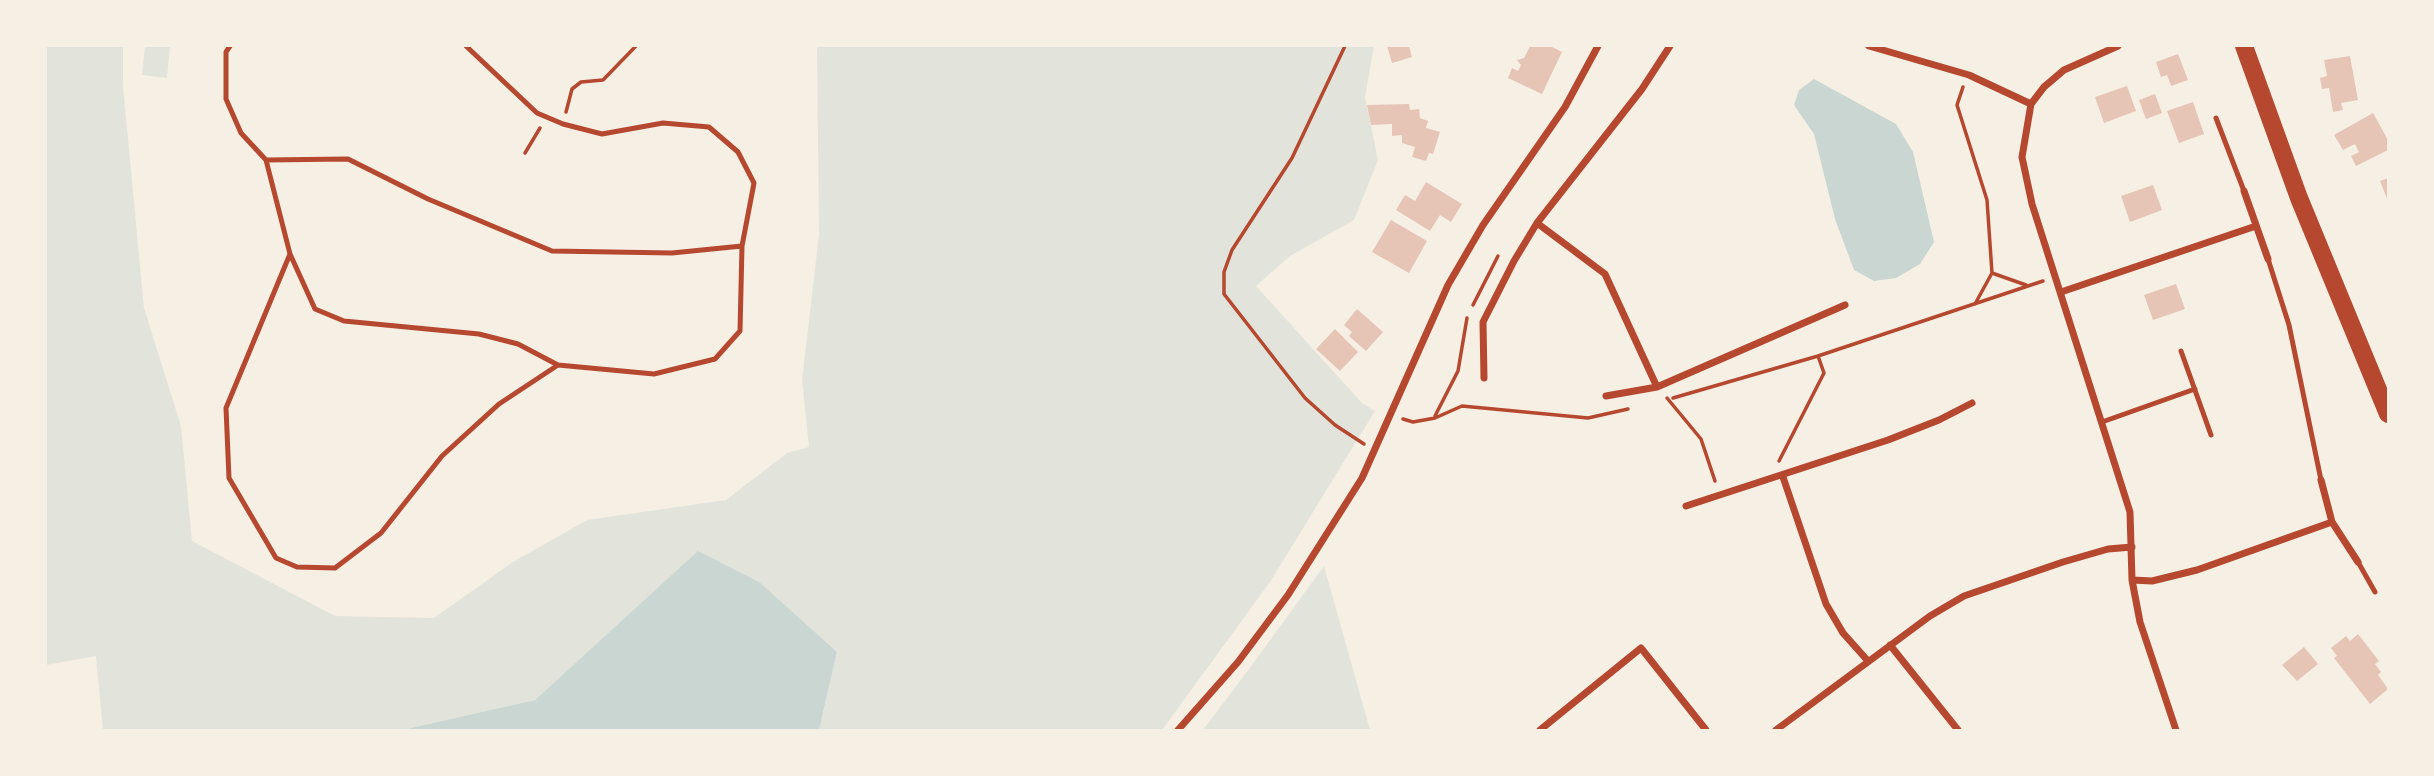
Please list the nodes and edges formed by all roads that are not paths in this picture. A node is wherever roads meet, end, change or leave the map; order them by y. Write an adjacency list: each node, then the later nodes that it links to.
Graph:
1 (230, 46): 10 (lane)
2 (466, 46): 14 (lane)
3 (1598, 46): 41 (street)
4 (1670, 46): 12 (street)
5 (1869, 46): 8 (street)
6 (2118, 46): 8 (street)
7 (2244, 46): 21 (main road)
8 (2031, 104): 17 (street)
9 (2216, 118): 11 (lane)
10 (266, 160): 14 (lane); 15 (lane)
11 (2244, 191): 13 (street)
12 (1536, 223): 22 (street); 23 (street)
13 (2256, 226): 16 (street); 17 (street)
14 (743, 246): 20 (lane)
15 (290, 254): 20 (lane); 20 (lane)
16 (2269, 259): 32 (lane)
17 (2061, 292): 29 (street)
18 (1845, 305): 23 (street)
19 (2181, 351): 24 (lane)
20 (558, 365)
21 (2372, 377): 25 (main road); 28 (main road)
22 (1484, 378)
23 (1657, 387): 26 (street)
24 (2195, 389): 29 (lane); 30 (lane)
25 (2389, 393)
26 (1606, 396)
27 (1972, 403): 31 (street)
28 (2389, 414)
29 (2102, 422): 35 (street)
30 (2211, 435)
31 (1783, 477): 33 (street); 40 (street)
32 (2320, 480): 34 (street)
33 (1686, 506)
34 (2332, 522): 36 (street); 37 (street)
35 (2132, 547): 37 (street); 39 (street)
36 (2358, 562): 38 (lane)
37 (2133, 580): 46 (street)
38 (2375, 592)
39 (1890, 645): 40 (street); 45 (street)
40 (1868, 661): 44 (street)
41 (1178, 730)
42 (1540, 730): 43 (street)
43 (1706, 730)
44 (1776, 730)
45 (1958, 730)
46 (2175, 730)

